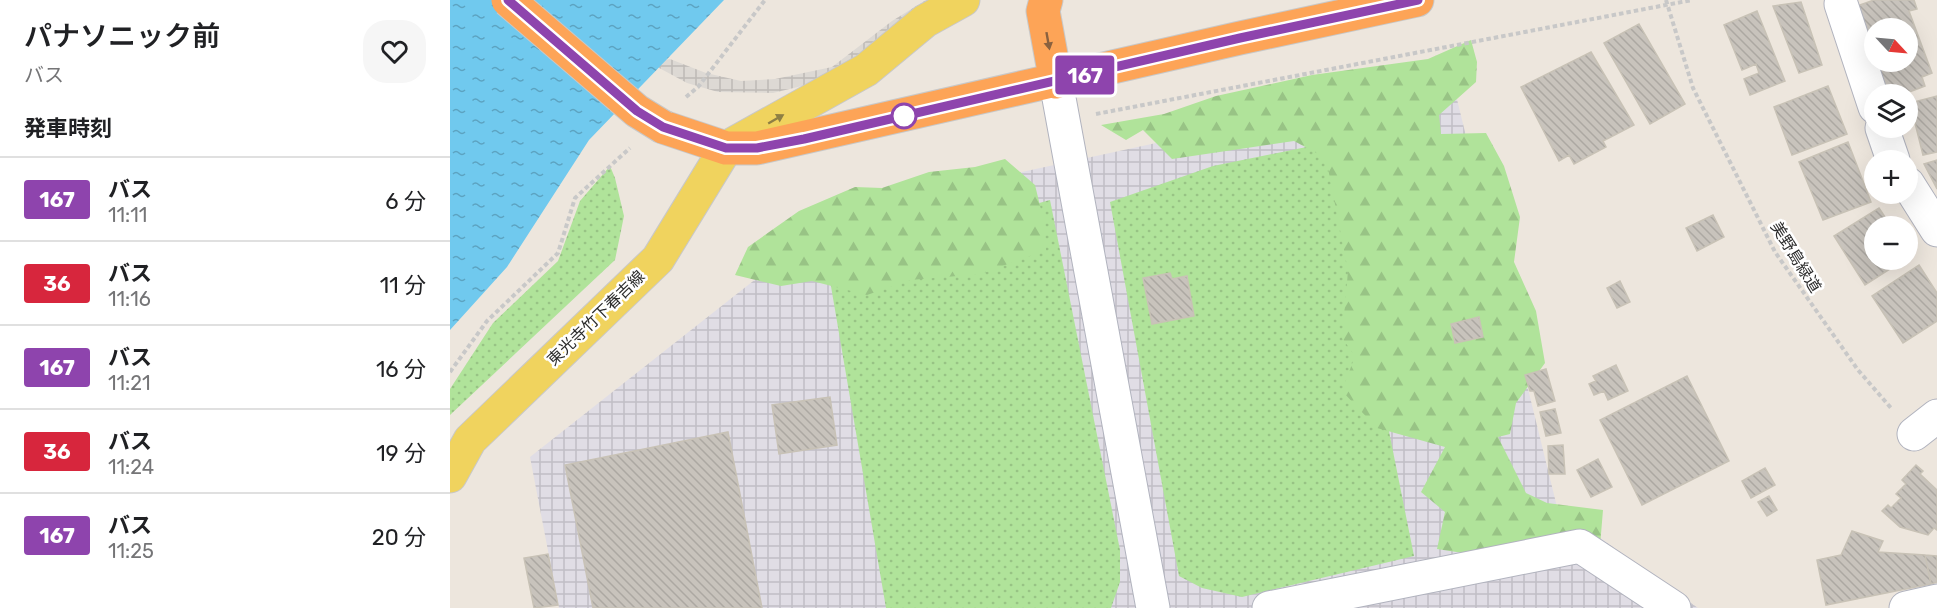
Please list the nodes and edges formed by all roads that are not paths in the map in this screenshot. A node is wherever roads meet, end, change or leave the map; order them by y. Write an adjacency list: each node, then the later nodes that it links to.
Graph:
1 (508, 0): 8 (highway, bridge)
2 (963, 0): 8 (main road, one-way to 2)
3 (1046, 0): 6 (highway, one-way to 6)
4 (1418, 0): 6 (highway)
5 (1841, 4): 7 (street)
6 (1056, 82): 8 (highway); 13 (street)
7 (1867, 84)
8 (726, 148): 11 (main road, 東光寺竹下春吉線)
9 (1918, 200): 10 (street)
10 (1937, 230)
11 (450, 476)
12 (1937, 602): 16 (street)
13 (1153, 608)
14 (1269, 608): 15 (street)
15 (1674, 608)
16 (1906, 608)

